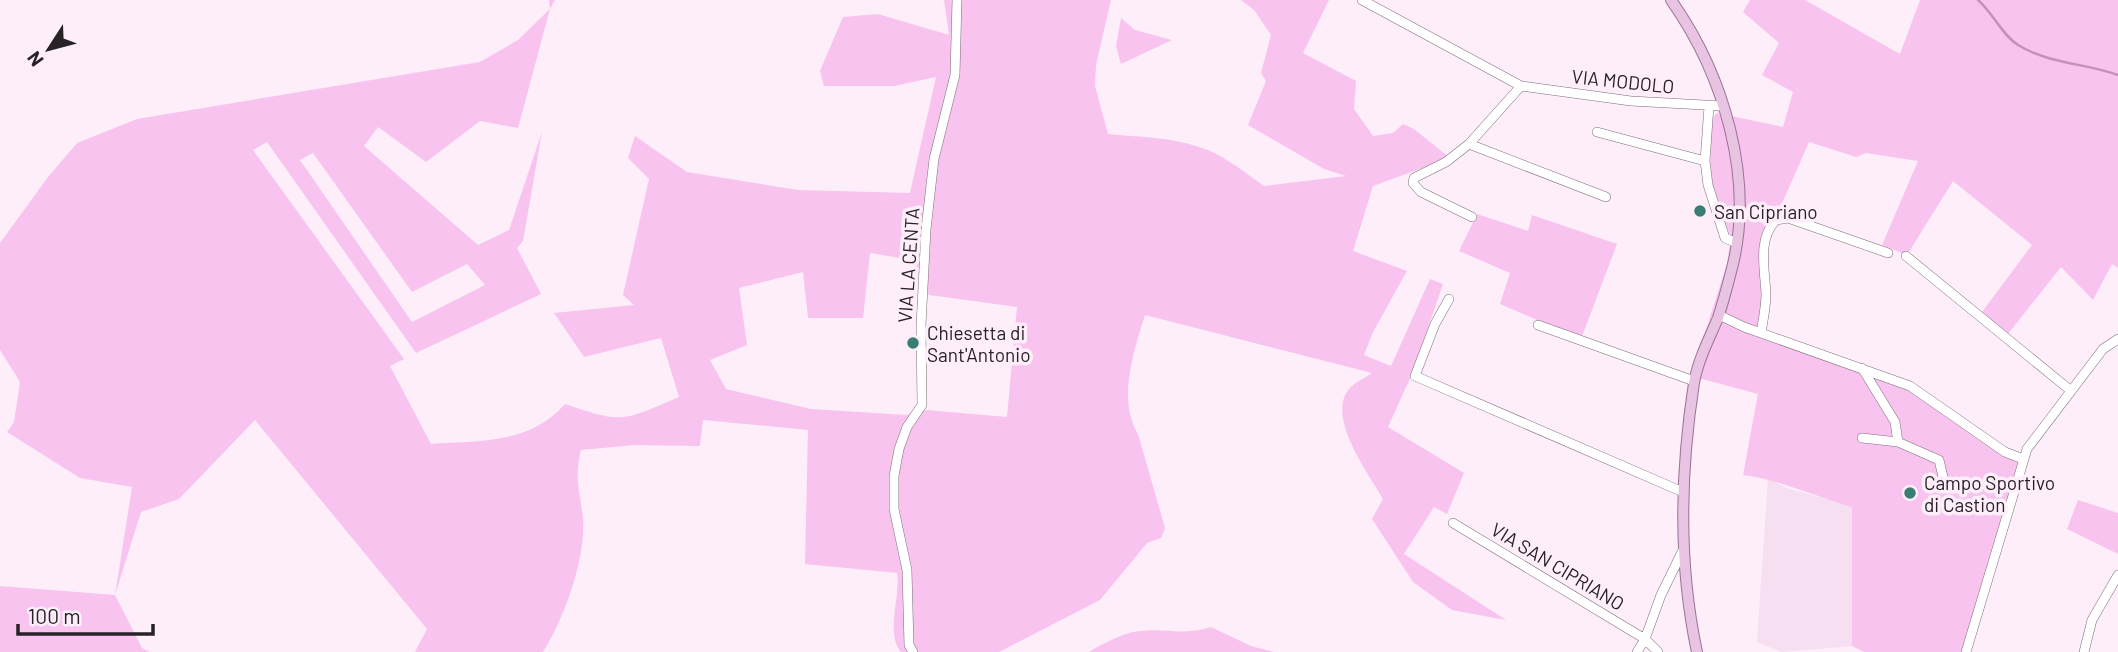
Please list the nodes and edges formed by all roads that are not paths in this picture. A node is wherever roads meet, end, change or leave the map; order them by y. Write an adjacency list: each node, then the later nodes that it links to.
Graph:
1 (957, 0): 32 (street, VIA LA CENTA)
2 (1362, 0): 4 (street, VIA MODOLO)
3 (1671, 0): 6 (main road)
4 (1521, 86): 5 (street, VIA MODOLO); 8 (street)
5 (1709, 106): 6 (street, VIA MODOLO); 9 (street)
6 (1722, 106): 12 (main road)
7 (1597, 132): 9 (street)
8 (1469, 144): 10 (street); 11 (street)
9 (1704, 161): 12 (street)
10 (1606, 197)
11 (1472, 217)
12 (1737, 243): 16 (main road)
13 (1888, 253): 18 (street)
14 (1906, 256): 22 (street)
15 (1449, 299): 27 (street)
16 (1719, 315): 18 (street); 21 (main road)
17 (1538, 325): 21 (street)
18 (1761, 333): 20 (street)
19 (2118, 339): 22 (street)
20 (1862, 368): 24 (street); 25 (street)
21 (1694, 381): 27 (main road)
22 (2070, 390): 25 (street)
23 (1862, 438): 24 (street)
24 (1898, 442): 26 (street)
25 (2023, 459): 36 (street)
26 (1943, 477)
27 (1683, 492): 29 (main road)
28 (1453, 523): 31 (street, VIA SAN CIPRIANO)
29 (1682, 552): 31 (street); 35 (main road)
30 (2118, 575): 37 (street)
31 (1645, 639): 33 (street); 34 (street, VIA SAN CIPRIANO)
32 (913, 652)
33 (1637, 652)
34 (1658, 652)
35 (1697, 652)
36 (1966, 652)
37 (2084, 652)

